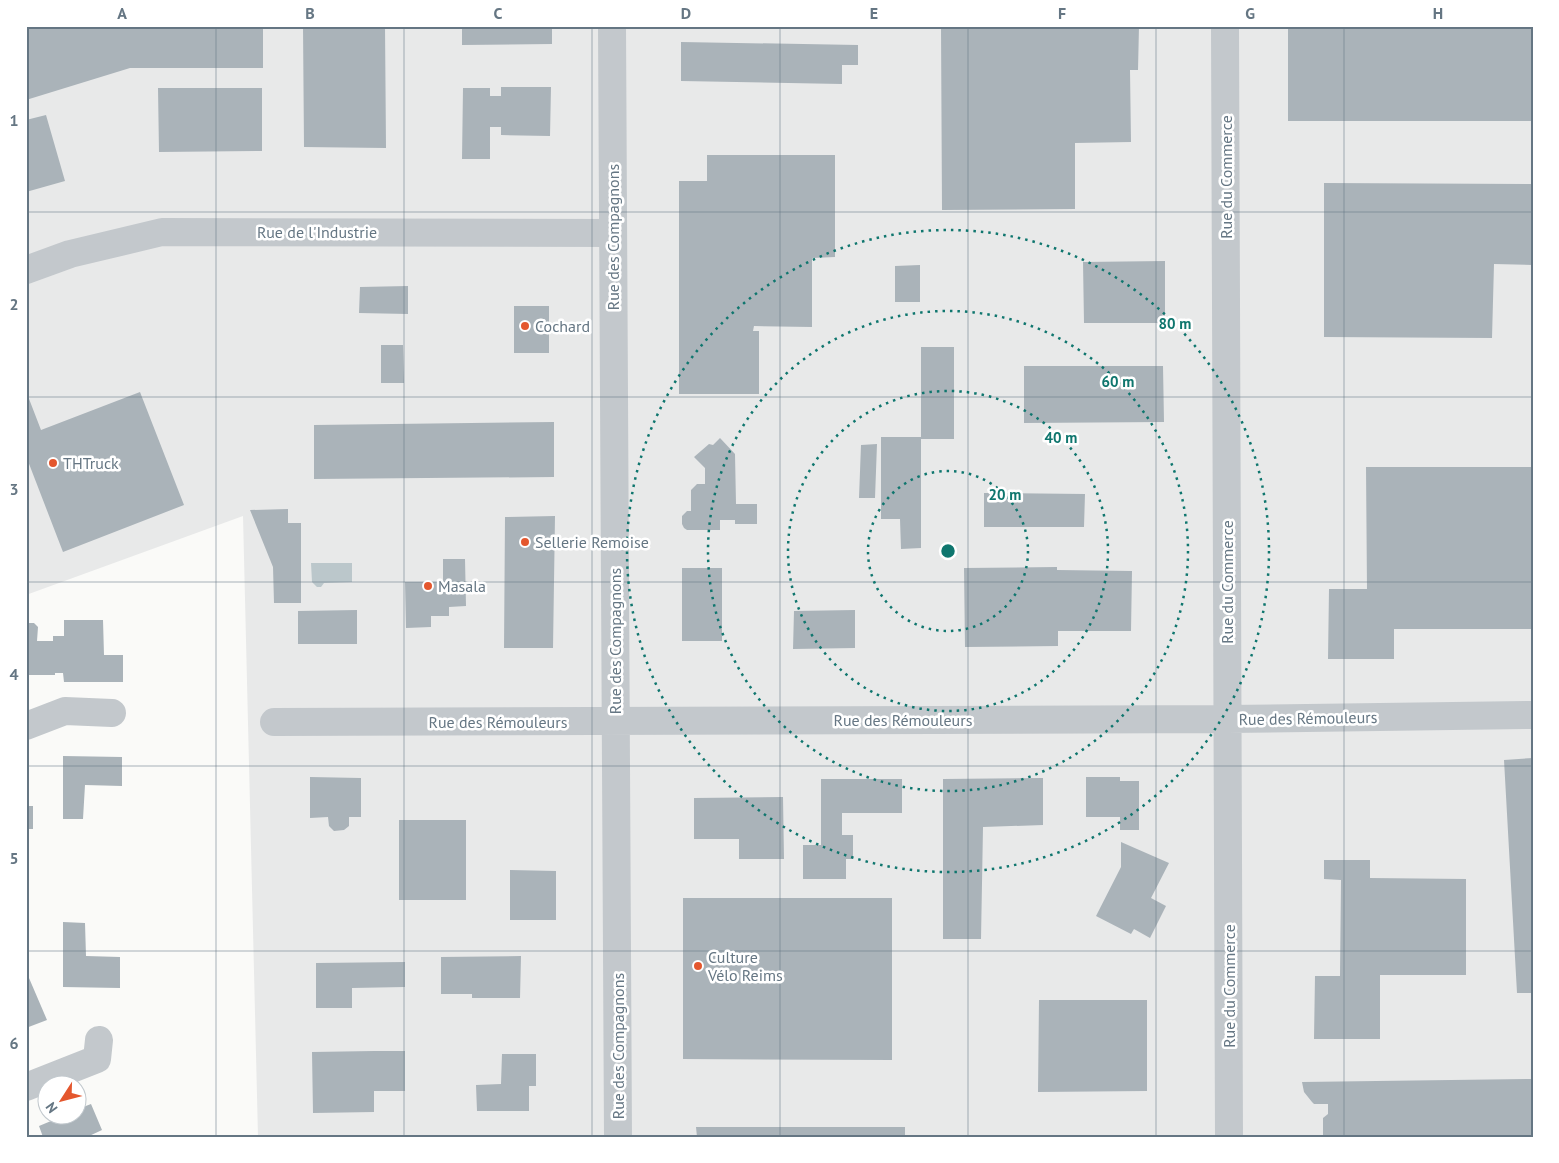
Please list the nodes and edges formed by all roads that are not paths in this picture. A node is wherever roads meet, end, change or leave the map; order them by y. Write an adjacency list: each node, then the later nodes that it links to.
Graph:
1 (612, 26): 3 (street, Rue des Compagnons)
2 (1225, 26): 7 (street, Rue du Commerce)
3 (613, 233): 4 (street, Rue de l'Industrie); 8 (street, Rue des Compagnons)
4 (26, 270)
5 (112, 713): 10 (street)
6 (1533, 715): 7 (street, Rue des Rémouleurs)
7 (1228, 719): 8 (street, Rue des Rémouleurs); 14 (street, Rue du Commerce)
8 (616, 721): 9 (street, Rue des Rémouleurs); 13 (street, Rue des Compagnons)
9 (274, 722)
10 (26, 726)
11 (99, 1040): 12 (street)
12 (26, 1087)
13 (618, 1137)
14 (1229, 1137)

